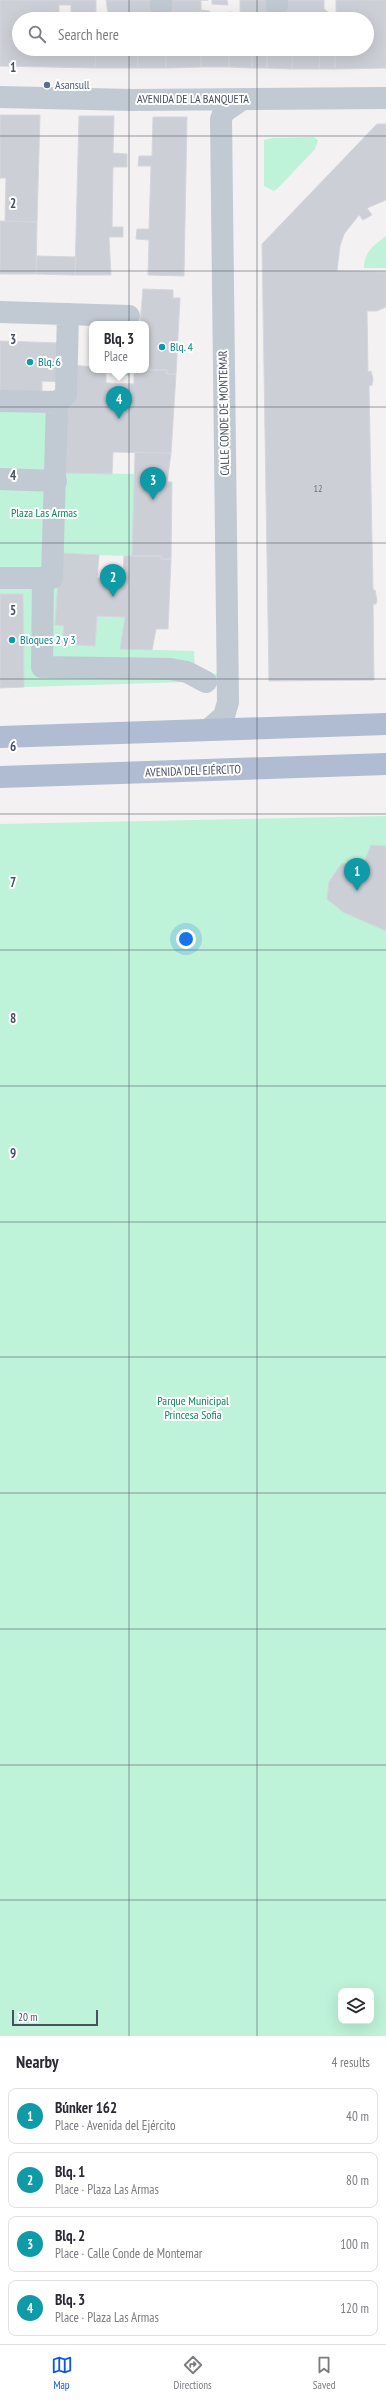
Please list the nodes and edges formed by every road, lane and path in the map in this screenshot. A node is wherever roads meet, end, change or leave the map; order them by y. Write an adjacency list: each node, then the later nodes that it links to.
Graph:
1 (0, 97): 3 (street, AVENIDA DE LA BANQUETA)
2 (386, 98): 3 (street, AVENIDA DE LA BANQUETA)
3 (242, 99): 15 (street, CALLE CONDE DE MONTEMAR)
4 (0, 312): 5 (street)
5 (68, 314): 6 (street); 8 (street)
6 (129, 316)
7 (0, 401): 8 (street)
8 (58, 402): 10 (street)
9 (0, 479): 10 (street)
10 (56, 481): 12 (street)
11 (0, 578): 12 (street)
12 (44, 578): 13 (street)
13 (206, 682)
14 (386, 724): 15 (main road)
15 (208, 730): 16 (main road)
16 (0, 737)
17 (386, 764): 18 (main road, AVENIDA DEL EJÉRCITO)
18 (0, 777)

